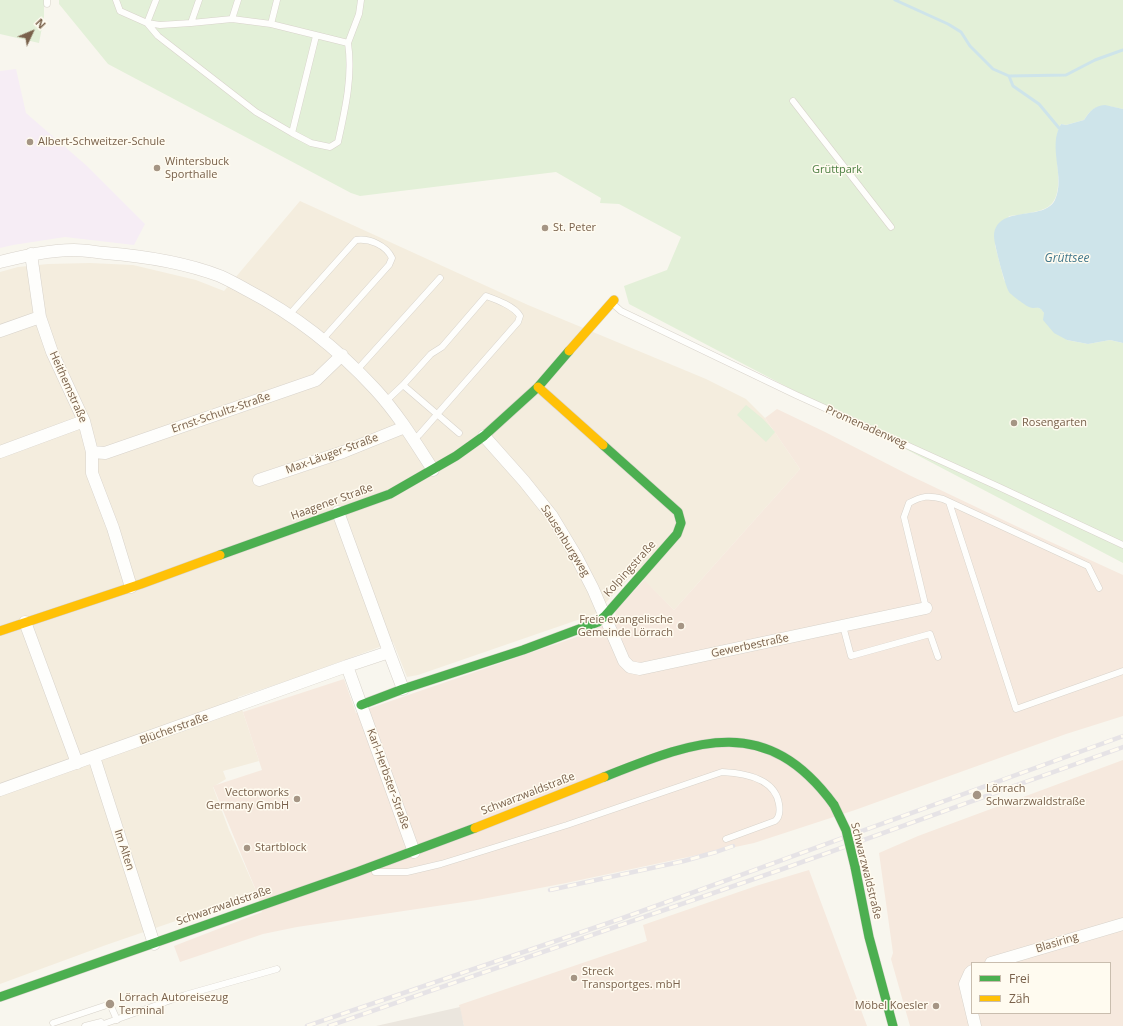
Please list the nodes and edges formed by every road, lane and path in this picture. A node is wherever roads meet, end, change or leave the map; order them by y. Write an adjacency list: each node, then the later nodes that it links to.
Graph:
1 (116, 0): 9 (lane)
2 (156, 0): 9 (lane)
3 (199, 0): 8 (lane)
4 (238, 0): 7 (lane)
5 (277, 0): 10 (lane)
6 (361, 0): 12 (lane)
7 (232, 19): 8 (lane); 10 (lane)
8 (191, 23): 9 (lane)
9 (147, 24): 14 (lane)
10 (272, 24): 11 (lane)
11 (316, 36): 12 (lane); 14 (lane)
12 (348, 43): 14 (lane)
13 (793, 101): 15 (lane)
14 (292, 133)
15 (891, 227)
16 (31, 254): 17 (street); 20 (street); 21 (street, Heithemstraße)
17 (0, 262)
18 (440, 278): 25 (lane)
19 (612, 301): 27 (street, Haagener Straße); 41 (lane, Promenadenweg)
20 (288, 315): 23 (street); 23 (lane)
21 (40, 317): 22 (street); 30 (street, Heithemstraße)
22 (0, 331)
23 (322, 340): 24 (street)
24 (342, 355): 25 (street); 36 (street, Ernst-Schultz-Straße)
25 (357, 370): 28 (street)
26 (403, 385): 28 (lane); 29 (lane); 29 (lane)
27 (538, 387): 33 (street, Haagener Straße); 45 (street, Kolpingstraße)
28 (386, 402): 31 (street)
29 (437, 414): 32 (lane); 34 (lane)
30 (84, 421): 35 (street); 36 (street, Heithemstraße)
31 (405, 427): 34 (street); 38 (street, Max-Läuger-Straße)
32 (459, 433)
33 (484, 436): 37 (street, Haagener Straße); 45 (street, Sausenburgweg)
34 (413, 439): 37 (street)
35 (0, 452)
36 (92, 452): 42 (street, Heithemstraße)
37 (433, 470): 40 (street, Haagener Straße)
38 (259, 480)
39 (949, 502): 43 (lane); 44 (lane); 52 (lane)
40 (338, 512): 42 (street, Haagener Straße); 49 (street)
41 (1123, 545)
42 (131, 587): 46 (street, Haagener Straße)
43 (1099, 588)
44 (926, 608): 47 (street, Gewerbestraße)
45 (605, 616): 47 (street, Gewerbestraße); 53 (street, Kolpingstraße)
46 (25, 622): 48 (street, Haagener Straße); 56 (street)
47 (843, 626): 50 (lane)
48 (0, 631)
49 (389, 652): 51 (street, Blücherstraße); 53 (street)
50 (938, 657)
51 (347, 666): 54 (street, Karl-Herbster-Straße); 55 (street, Blücherstraße)
52 (1123, 671)
53 (403, 689): 54 (street, Kolpingstraße)
54 (361, 705): 59 (street, Karl-Herbster-Straße)
55 (94, 757): 56 (street, Blücherstraße); 62 (street, Im Alten)
56 (77, 763): 57 (street, Blücherstraße)
57 (0, 790)
58 (726, 839): 60 (lane)
59 (414, 852): 60 (street, Schwarzwaldstraße); 74 (street, Schwarzwaldstraße, bridge)
60 (357, 872): 62 (street, Schwarzwaldstraße)
61 (1123, 924): 63 (street, Blasiring)
62 (154, 944): 66 (street, Schwarzwaldstraße)
63 (994, 962)
64 (277, 970): 69 (lane)
65 (971, 972): 67 (street)
66 (0, 997)
67 (971, 1009)
68 (972, 1014): 75 (street)
69 (117, 1020): 70 (lane); 71 (lane); 72 (lane); 73 (lane)
70 (53, 1023)
71 (85, 1026)
72 (98, 1026)
73 (106, 1026)
74 (893, 1026)
75 (975, 1026)

